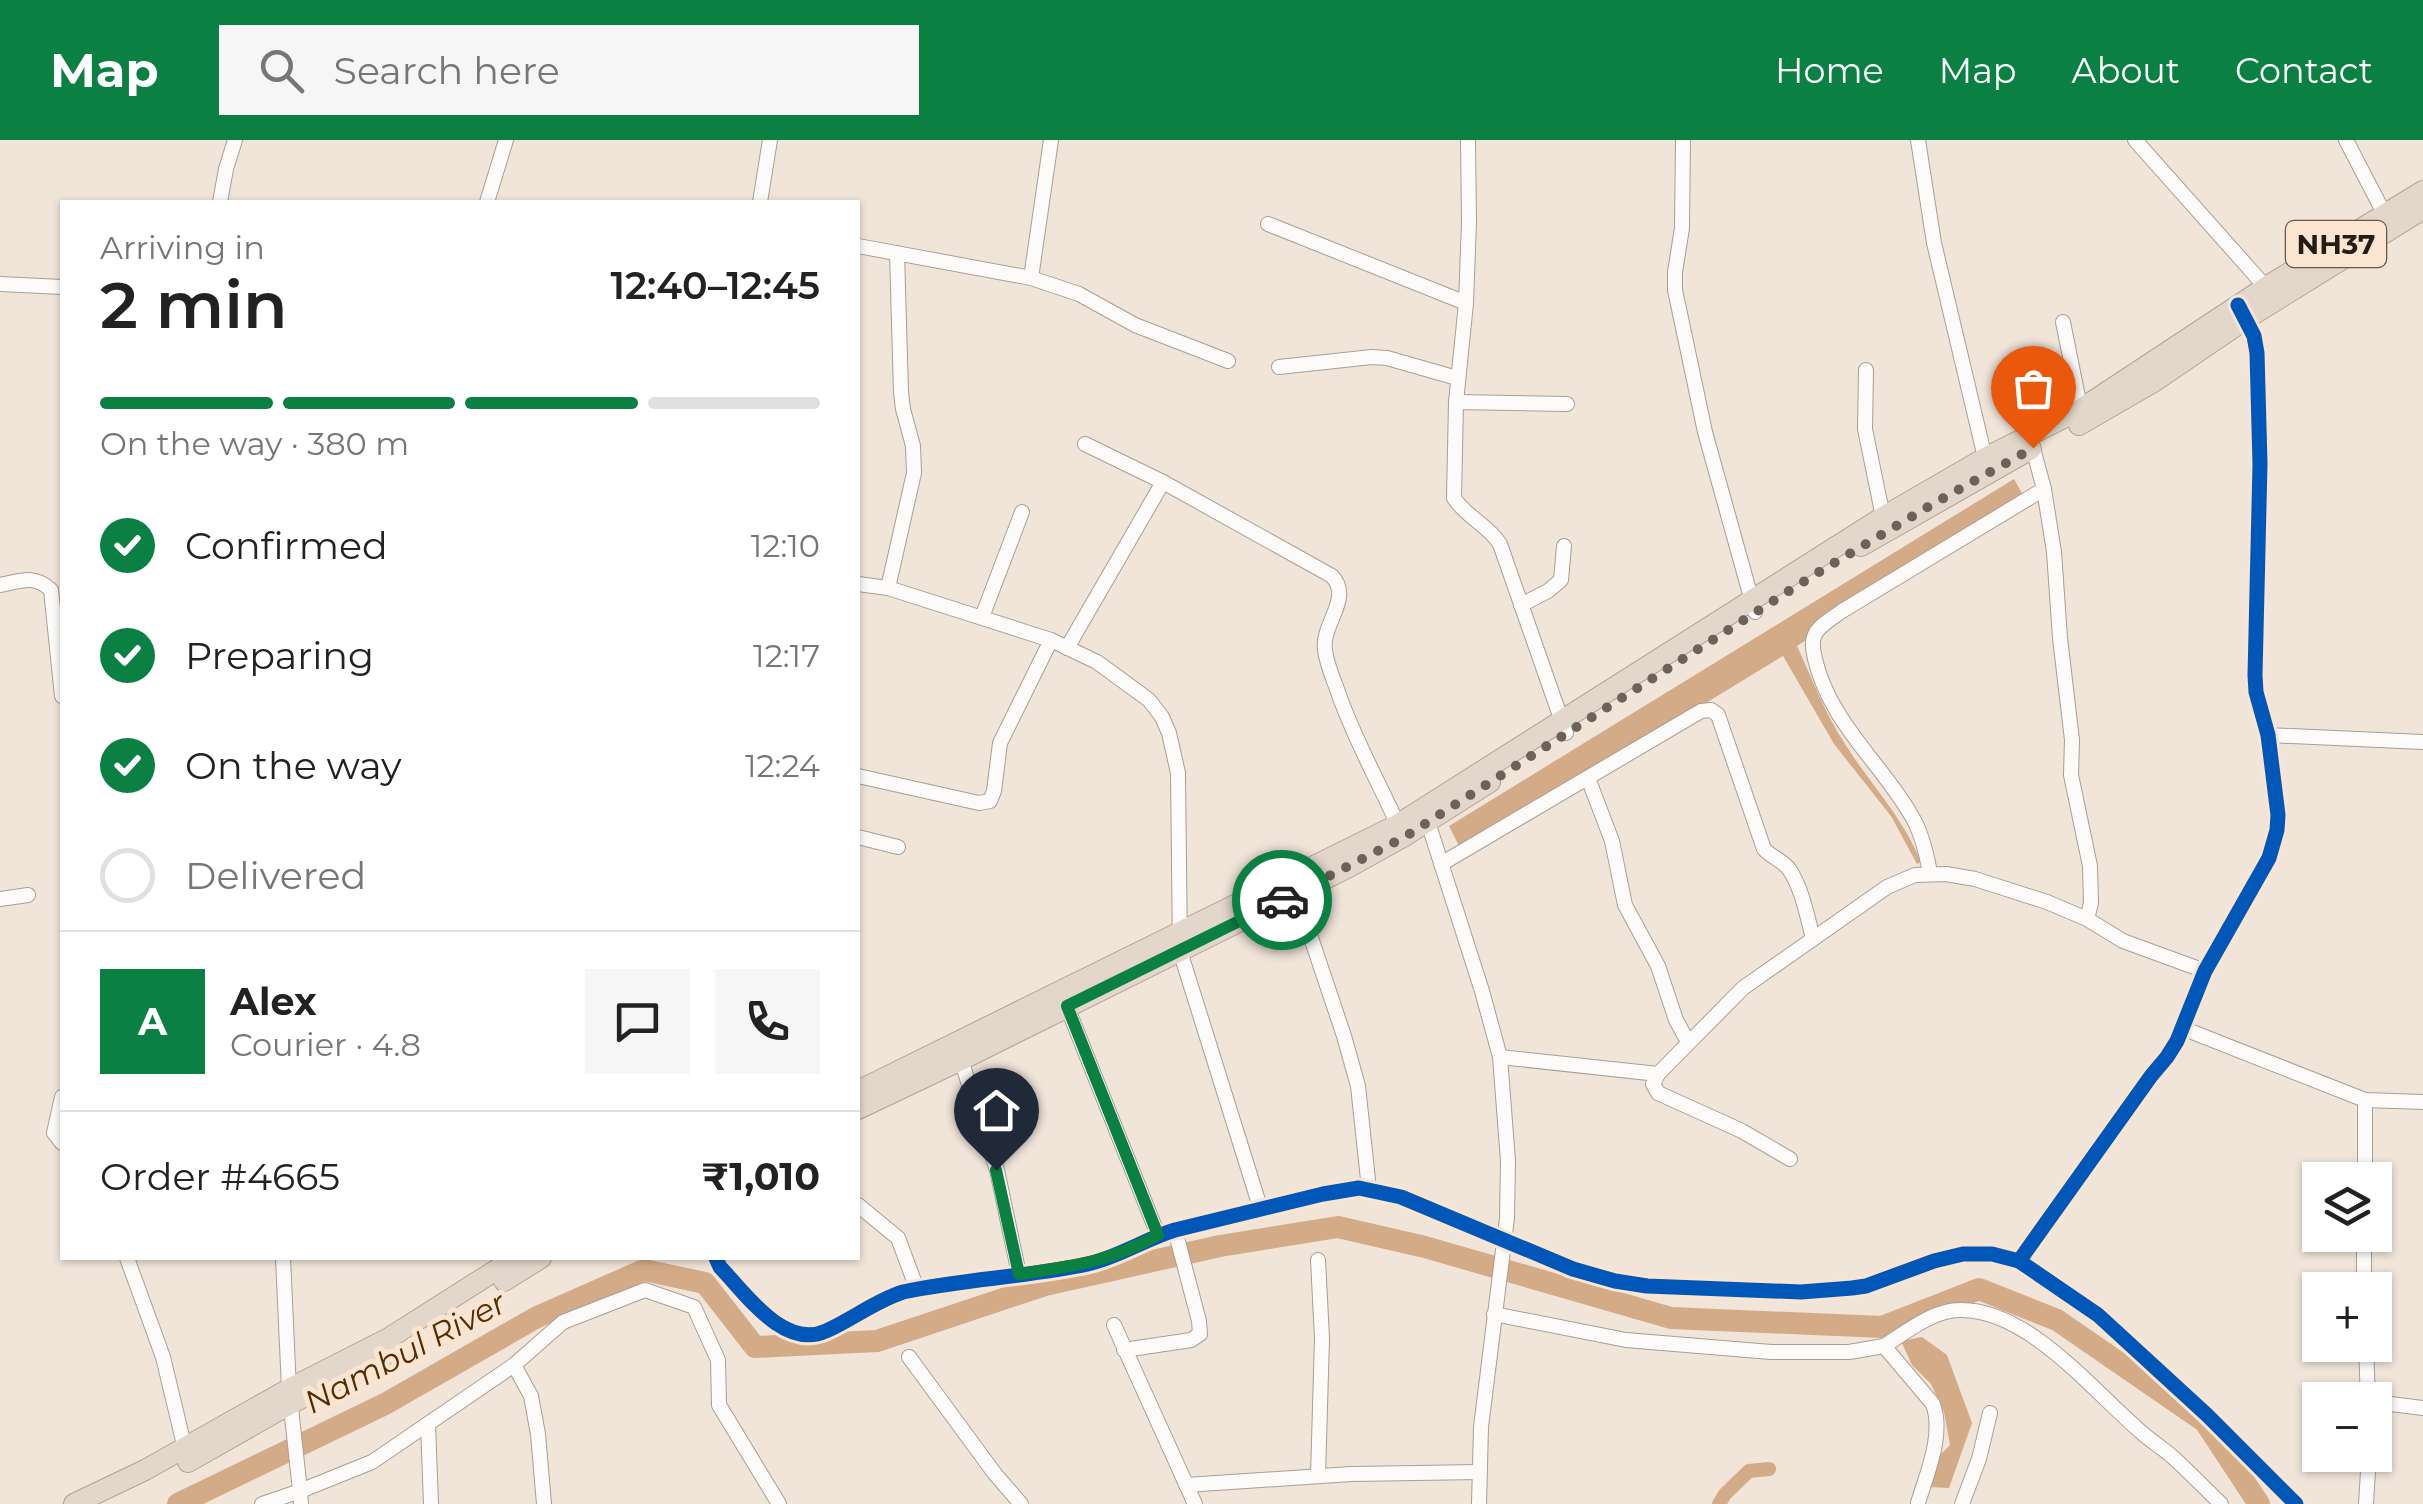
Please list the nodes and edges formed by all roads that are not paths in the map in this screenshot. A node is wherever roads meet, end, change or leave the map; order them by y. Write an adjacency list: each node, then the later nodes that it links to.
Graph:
1 (235, 140): 11 (street)
2 (506, 140): 12 (street)
3 (770, 140): 13 (street)
4 (1050, 140): 19 (street)
5 (1468, 140): 23 (street)
6 (1684, 140): 45 (street)
7 (1918, 140): 35 (street)
8 (2135, 140): 22 (street)
9 (2346, 140): 15 (street)
10 (2423, 191): 15 (highway, NH37)
11 (220, 200)
12 (488, 200)
13 (760, 200)
14 (2423, 209): 15 (highway, NH37)
15 (2388, 222): 22 (highway, NH37)
16 (1268, 224): 23 (street)
17 (860, 246): 18 (street)
18 (897, 253): 19 (street); 43 (street)
19 (1031, 278): 26 (street)
20 (0, 284): 21 (street)
21 (60, 287)
22 (2272, 294): 24 (highway, NH37)
23 (1466, 302): 29 (street)
24 (2242, 312): 32 (highway, NH37); 51 (street)
25 (2062, 322): 32 (street)
26 (1228, 362)
27 (1279, 367): 29 (street)
28 (1866, 370): 39 (street)
29 (1457, 378): 30 (street)
30 (1456, 402): 31 (street); 44 (street)
31 (1568, 404)
32 (2082, 416): 33 (highway, NH37)
33 (2031, 441): 35 (highway, NH37); 37 (street)
34 (1085, 444): 36 (street)
35 (1987, 465): 39 (highway, NH37); 45 (highway, NH37)
36 (1163, 482): 48 (street); 56 (street)
37 (2044, 488): 60 (street); 64 (street)
38 (1022, 512): 46 (street)
39 (1882, 517): 45 (highway, NH37)
40 (1564, 546): 44 (street)
41 (860, 584): 43 (street)
42 (0, 585): 49 (street)
43 (888, 588): 46 (street)
44 (1521, 605): 50 (street)
45 (1753, 605): 50 (highway, NH37)
46 (982, 618): 47 (street)
47 (1050, 640): 48 (street); 53 (street)
48 (1067, 648): 66 (street)
49 (60, 677)
50 (1564, 727): 55 (highway, NH37)
51 (2268, 735): 52 (street); 67 (street)
52 (2423, 742)
53 (860, 776)
54 (1588, 778): 59 (street); 65 (street); 70 (street)
55 (1426, 815): 56 (highway, NH37); 59 (street)
56 (1400, 831): 61 (highway, NH37); 66 (highway, NH37)
57 (860, 837): 58 (street)
58 (898, 847)
59 (1441, 864): 71 (street)
60 (1930, 874): 64 (street); 65 (street)
61 (1296, 893): 66 (highway, NH37); 83 (street)
62 (28, 894): 63 (street)
63 (0, 899)
64 (2087, 920): 67 (street)
65 (1813, 938): 70 (street)
66 (1180, 941): 68 (highway, NH37); 85 (street)
67 (2205, 971): 69 (street)
68 (1064, 999): 72 (highway, NH37); 73 (highway, NH37); 87 (street)
69 (2182, 1028): 76 (street); 95 (street)
70 (1688, 1042): 74 (street)
71 (1500, 1056): 74 (street); 88 (street)
72 (962, 1060): 73 (highway, NH37); 96 (street)
73 (927, 1067): 75 (highway, NH37); 79 (highway, NH37)
74 (1658, 1074): 81 (street)
75 (860, 1090)
76 (2365, 1100): 77 (street); 82 (street)
77 (2423, 1102)
78 (60, 1106): 80 (street)
79 (860, 1108)
80 (60, 1142)
81 (1790, 1158)
82 (2364, 1162)
83 (1370, 1188): 85 (street); 88 (street)
84 (860, 1207): 97 (street)
85 (1261, 1210): 86 (street)
86 (1176, 1234): 87 (street); 101 (street)
87 (1158, 1235): 96 (street)
88 (1502, 1248): 95 (street); 98 (street)
89 (128, 1260): 109 (street)
90 (283, 1260): 104 (street)
91 (512, 1260): 104 (highway)
92 (538, 1260): 104 (highway)
93 (717, 1260): 97 (street)
94 (1318, 1260): 112 (street)
95 (2019, 1261): 127 (street)
96 (1019, 1274): 97 (street)
97 (917, 1289)
98 (1494, 1313): 100 (street); 110 (street)
99 (1114, 1325): 101 (street)
100 (1884, 1346): 124 (street); 126 (street)
101 (1124, 1350): 113 (street)
102 (909, 1357): 121 (street)
103 (514, 1365): 108 (street); 119 (street); 120 (street)
104 (290, 1399): 109 (highway); 114 (street); 116 (highway)
105 (2392, 1404): 106 (street)
106 (2423, 1408)
107 (1990, 1414): 125 (street)
108 (428, 1424): 114 (street); 118 (street)
109 (185, 1448): 115 (highway)
110 (1480, 1472): 112 (street); 123 (street)
111 (2368, 1472): 128 (street)
112 (1318, 1476): 113 (street)
113 (1186, 1485): 122 (street)
114 (301, 1498): 117 (street)
115 (74, 1504)
116 (107, 1504)
117 (262, 1504)
118 (431, 1504)
119 (544, 1504)
120 (779, 1504)
121 (1021, 1504)
122 (1195, 1504)
123 (1479, 1504)
124 (1919, 1504)
125 (1962, 1504)
126 (2221, 1504)
127 (2296, 1504)
128 (2366, 1504)

